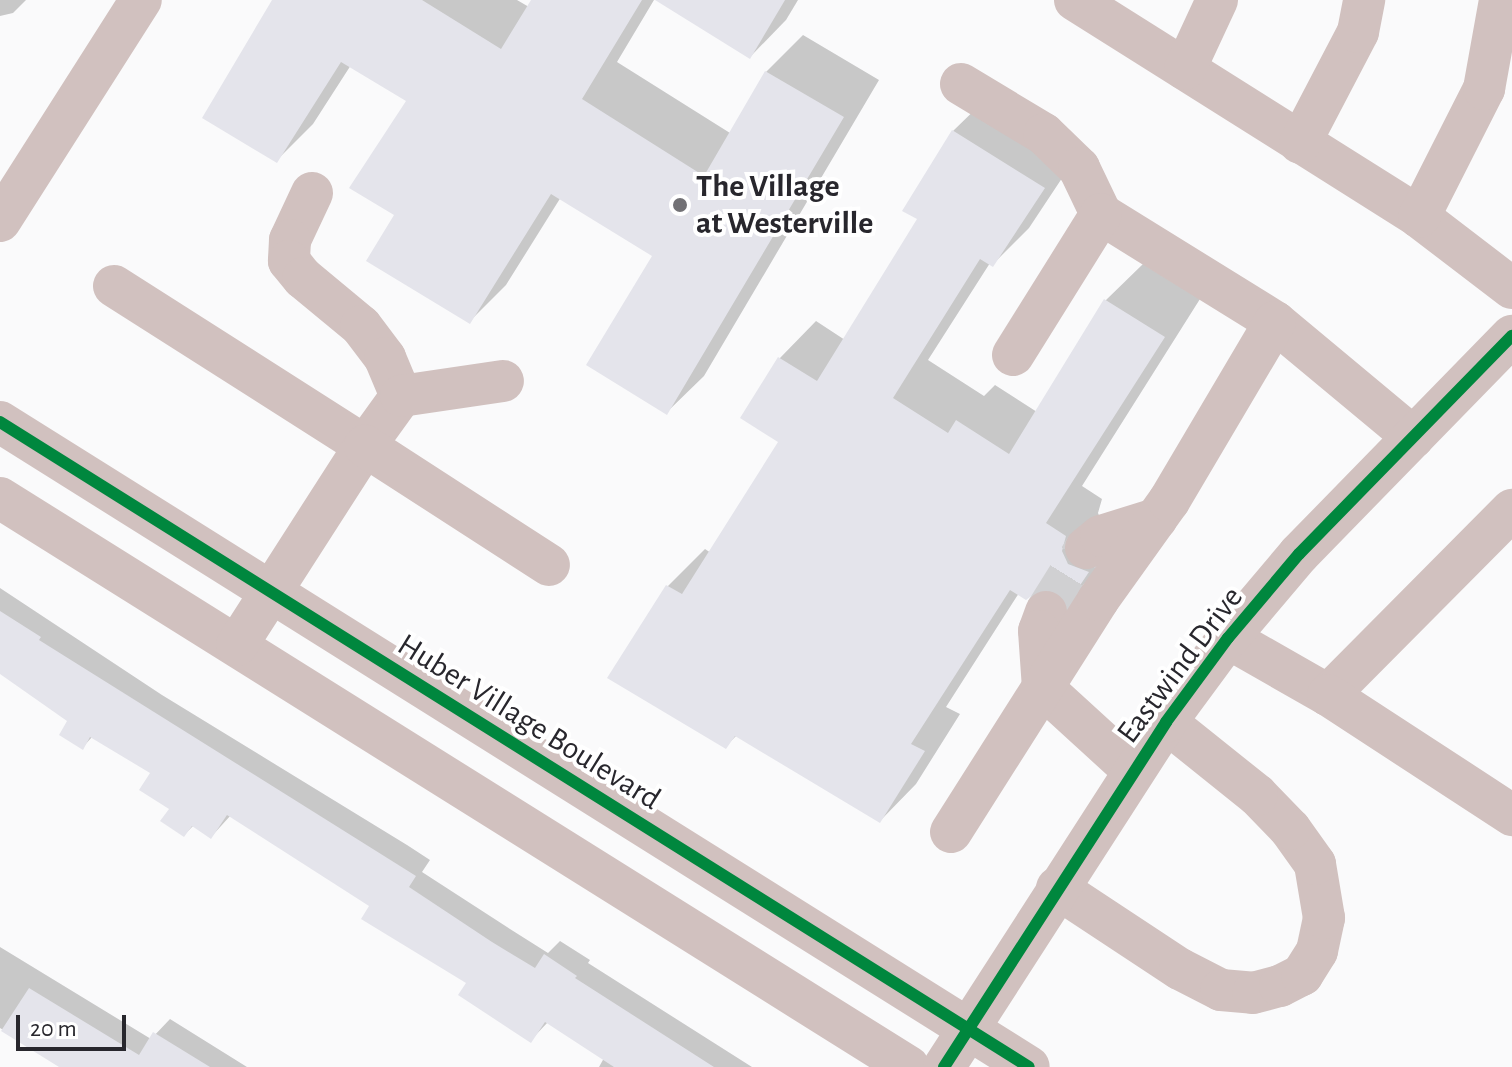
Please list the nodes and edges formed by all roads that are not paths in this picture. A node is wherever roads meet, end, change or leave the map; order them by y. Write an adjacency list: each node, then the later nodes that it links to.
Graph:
1 (141, 0): 12 (street)
2 (1075, 0): 6 (street)
3 (1217, 0): 6 (street)
4 (1364, 0): 8 (street)
5 (1500, 0): 11 (street)
6 (1185, 69): 8 (street)
7 (961, 84): 10 (street)
8 (1300, 143): 11 (street)
9 (312, 193): 19 (street)
10 (1101, 214): 15 (street); 17 (street)
11 (1419, 217): 14 (street)
12 (0, 221)
13 (114, 286): 22 (street)
14 (1512, 288)
15 (1275, 322): 21 (street); 25 (street)
16 (1512, 336): 21 (street, Eastwind Drive)
17 (1013, 355)
18 (503, 381): 19 (street)
19 (401, 396): 22 (street)
20 (0, 422): 28 (street, Huber Village Boulevard)
21 (1413, 437): 30 (street, Eastwind Drive)
22 (365, 446): 27 (street); 28 (street)
23 (0, 498): 31 (street)
24 (1512, 510): 33 (street)
25 (1156, 519): 26 (street); 32 (street)
26 (1086, 548)
27 (549, 565)
28 (272, 591): 31 (street); 39 (street, Huber Village Boulevard)
29 (1046, 612): 32 (street)
30 (1228, 638): 33 (street); 34 (street, Eastwind Drive)
31 (237, 645): 40 (street)
32 (1043, 688): 35 (street); 37 (street)
33 (1328, 695): 36 (street)
34 (1166, 722): 35 (street, Eastwind Drive); 38 (street)
35 (1134, 771): 38 (street, Eastwind Drive)
36 (1512, 815)
37 (951, 832)
38 (1057, 888): 39 (street, Eastwind Drive)
39 (968, 1028): 41 (street, Eastwind Drive); 42 (street, Huber Village Boulevard)
40 (909, 1067)
41 (944, 1067)
42 (1029, 1067)

